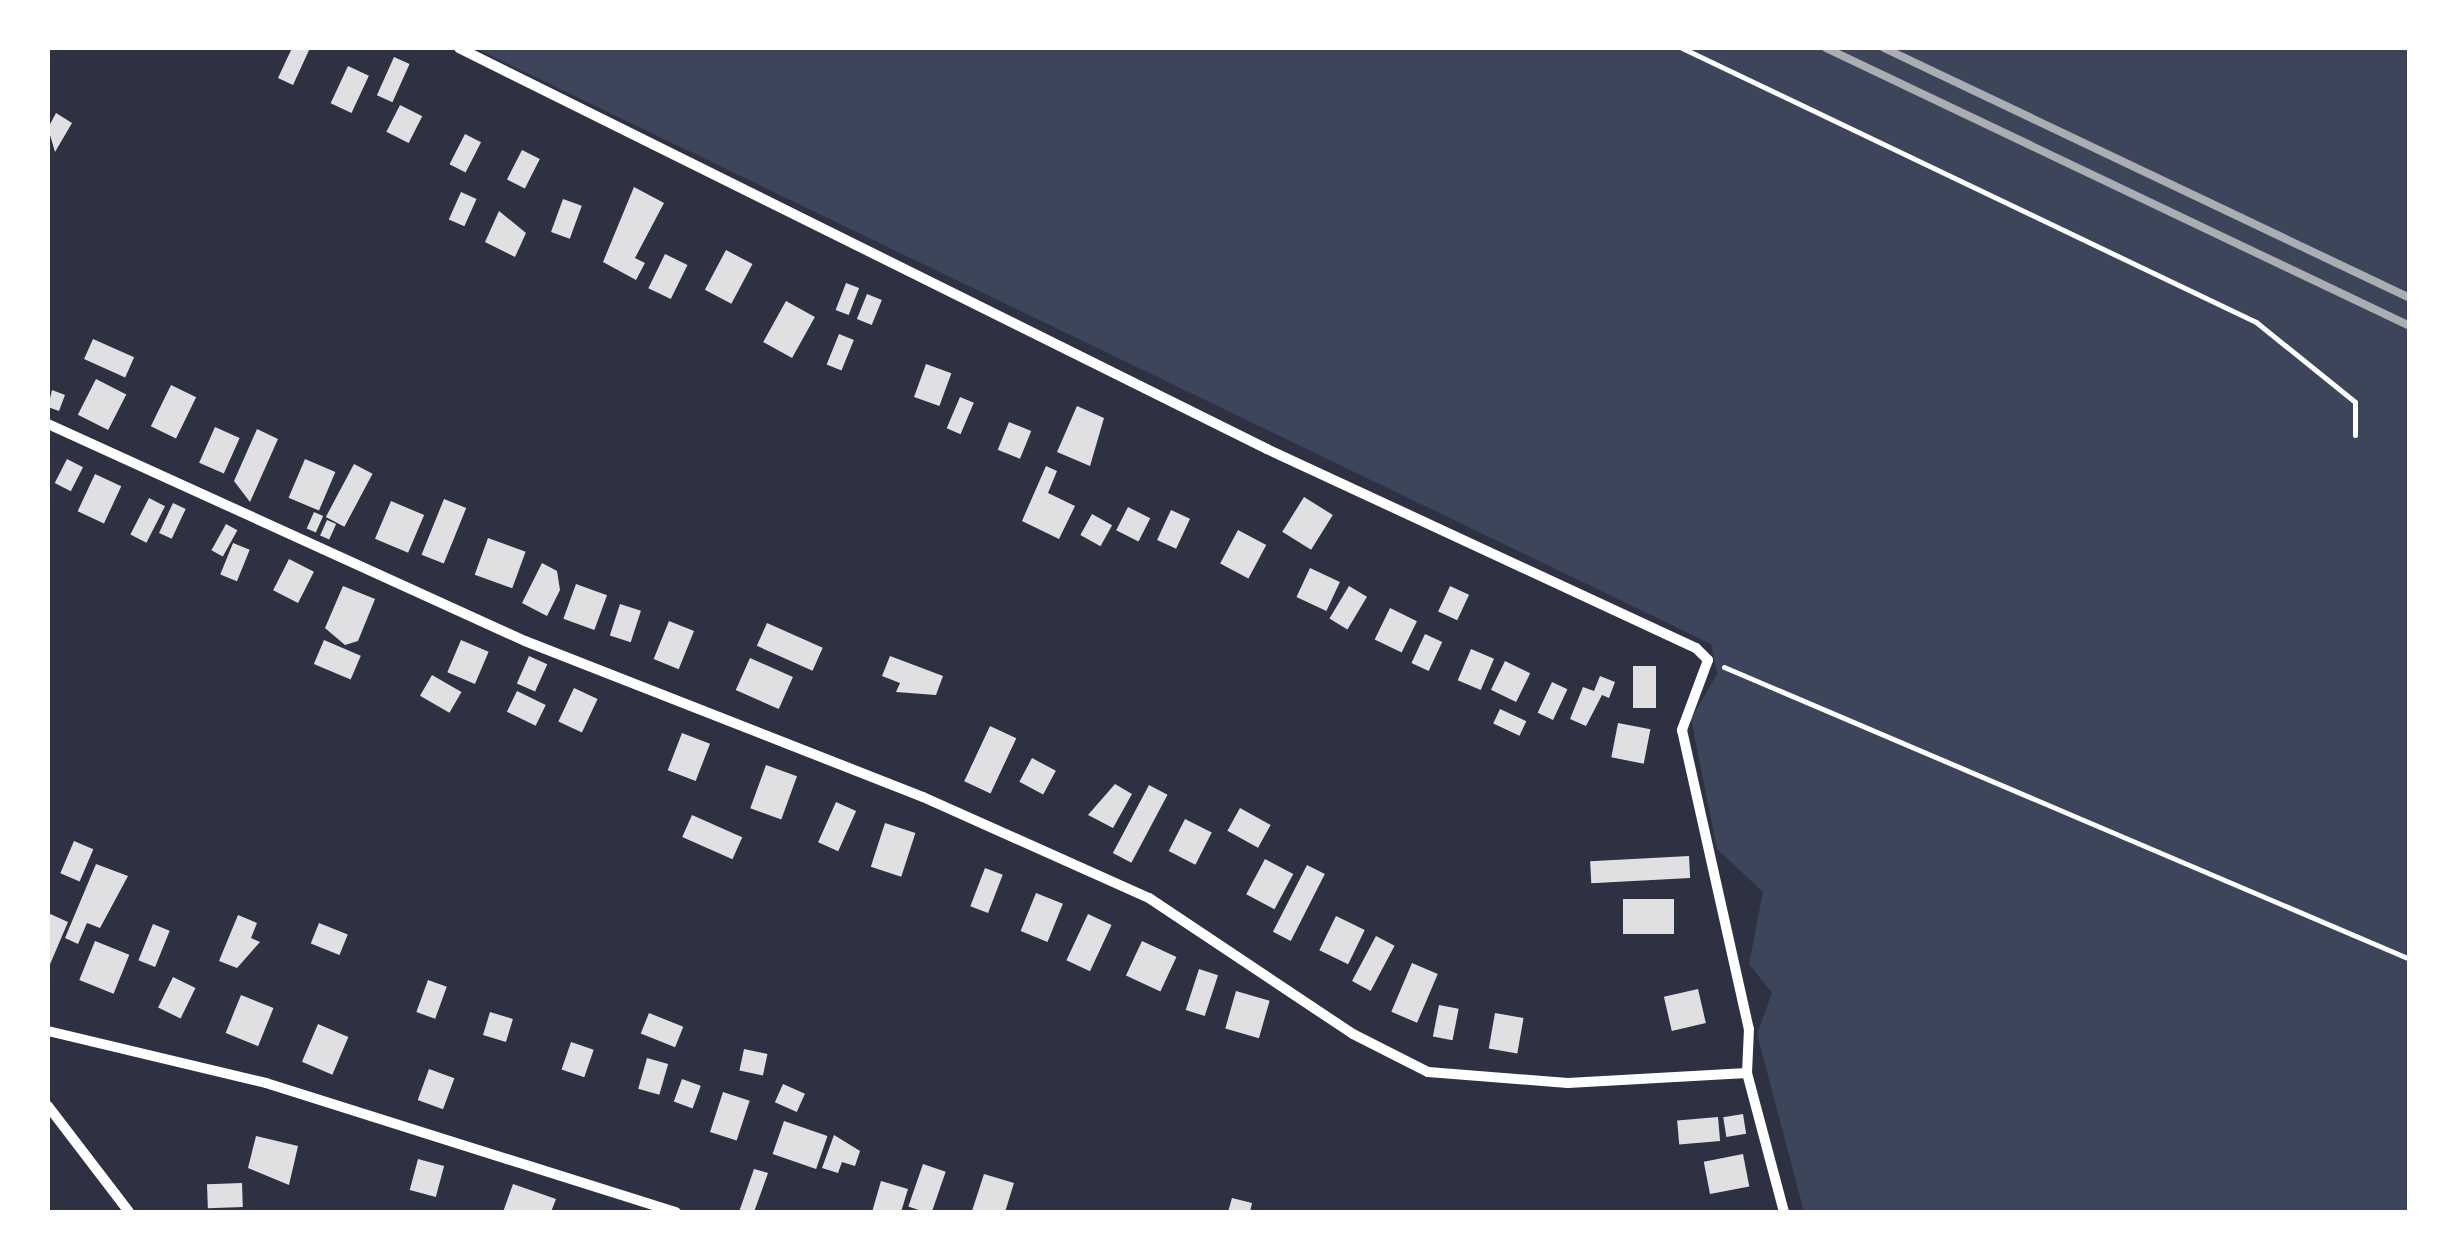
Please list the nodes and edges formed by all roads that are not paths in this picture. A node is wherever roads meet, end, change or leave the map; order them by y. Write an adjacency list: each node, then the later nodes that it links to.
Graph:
1 (459, 48): 4 (street)
2 (48, 424): 4 (street)
3 (48, 1031): 7 (street)
4 (1747, 1073): 8 (street)
5 (48, 1106): 6 (street)
6 (129, 1212)
7 (676, 1212)
8 (1784, 1212)

